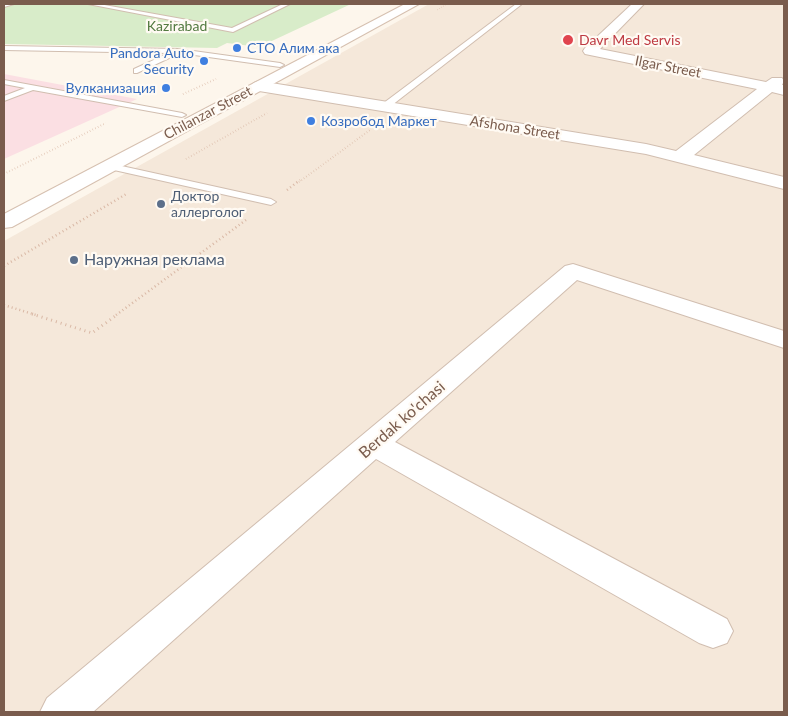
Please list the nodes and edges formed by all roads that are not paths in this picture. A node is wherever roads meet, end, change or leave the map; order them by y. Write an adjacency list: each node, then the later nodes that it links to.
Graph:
1 (11, 4): 9 (lane)
2 (91, 4): 10 (lane)
3 (136, 4): 10 (lane)
4 (287, 4): 10 (lane)
5 (398, 4): 13 (street, Chilanzar Street)
6 (413, 4): 17 (street, Chilanzar Street)
7 (519, 4): 21 (lane)
8 (638, 4): 19 (street, Ilgar Street)
9 (4, 5)
10 (122, 8)
11 (4, 48): 12 (lane)
12 (179, 51): 13 (lane); 14 (lane)
13 (280, 65): 17 (street, Chilanzar Street)
14 (137, 71)
15 (784, 75): 19 (street)
16 (4, 82): 18 (lane)
17 (251, 85): 21 (street, Afshona Street); 22 (street, Chilanzar Street); 24 (street, Chilanzar Street)
18 (32, 88): 20 (lane); 22 (lane)
19 (777, 89): 23 (street)
20 (4, 99)
21 (384, 107): 23 (street, Afshona Street)
22 (182, 116): 27 (street, Chilanzar Street)
23 (680, 157): 25 (street, Afshona Street)
24 (108, 166): 26 (lane); 28 (street, Chilanzar Street)
25 (784, 183)
26 (271, 202)
27 (4, 208)
28 (4, 222)
29 (784, 340): 30 (street, Berdak ko'chasi)
30 (374, 444): 31 (street); 32 (street, Berdak ko'chasi)
31 (713, 631)
32 (62, 712)

